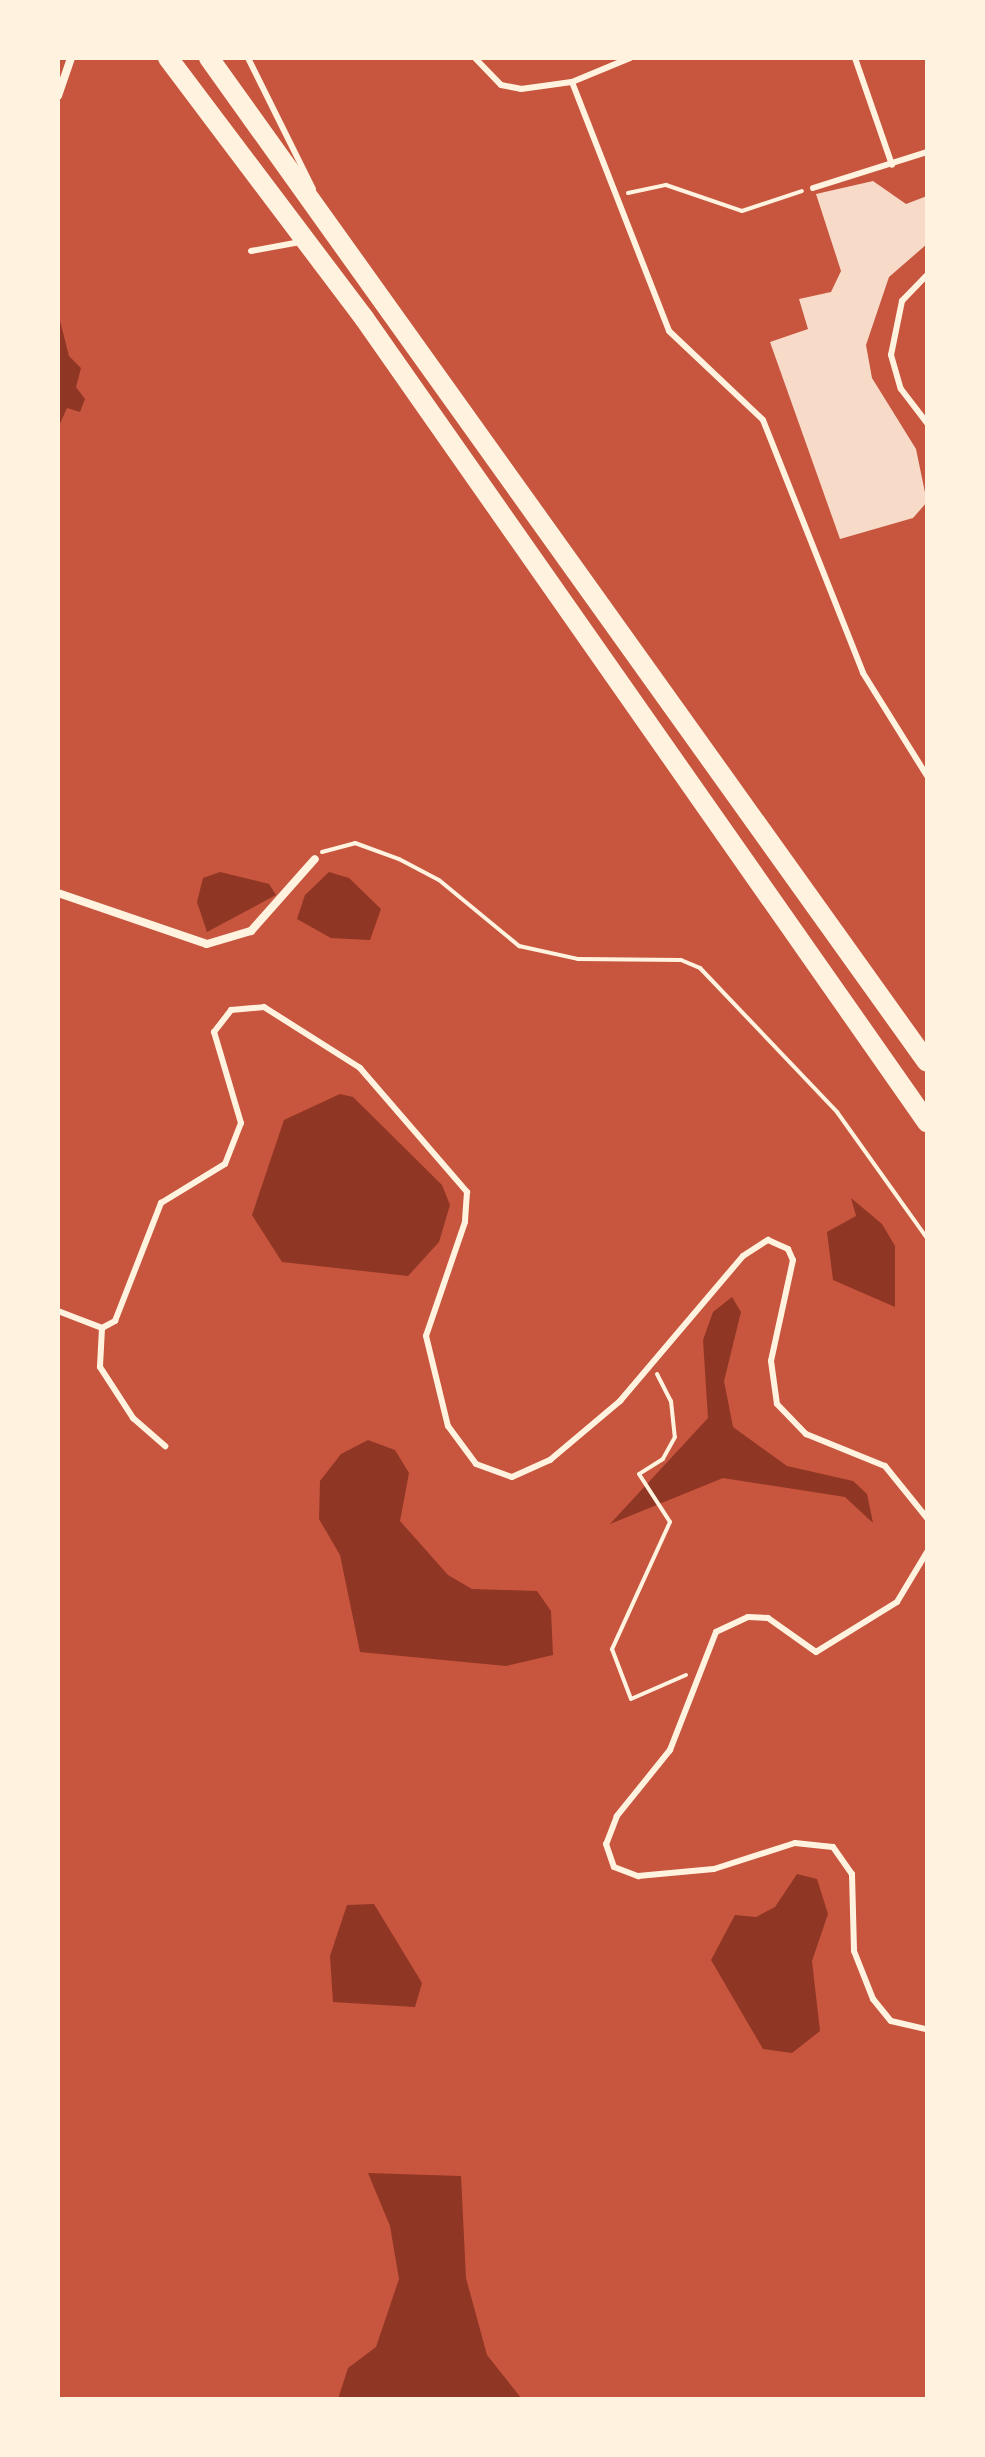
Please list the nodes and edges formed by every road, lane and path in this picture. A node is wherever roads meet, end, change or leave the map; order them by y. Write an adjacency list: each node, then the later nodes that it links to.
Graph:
1 (71, 58): 9 (street)
2 (168, 58): 16 (highway)
3 (209, 58): 14 (highway)
4 (248, 58): 14 (lane)
5 (475, 58): 8 (lane)
6 (630, 58): 8 (lane)
7 (855, 58): 11 (lane)
8 (572, 82): 13 (lane)
9 (58, 96)
10 (927, 152): 11 (lane)
11 (892, 165): 12 (lane)
12 (813, 188): 13 (path)
13 (618, 195): 20 (lane)
14 (319, 204): 15 (highway)
15 (333, 223): 16 (highway); 23 (highway)
16 (308, 241): 17 (lane); 24 (highway)
17 (251, 251)
18 (927, 275): 19 (lane)
19 (927, 423)
20 (927, 776)
21 (315, 859): 22 (street); 25 (path)
22 (58, 893)
23 (927, 1062)
24 (927, 1122)
25 (927, 1238)
26 (58, 1311): 27 (lane)
27 (102, 1328): 28 (lane); 29 (lane)
28 (653, 1365): 30 (lane); 32 (path)
29 (165, 1446)
30 (927, 1518)
31 (927, 1552): 32 (lane)
32 (696, 1674): 33 (lane)
33 (927, 2029)

